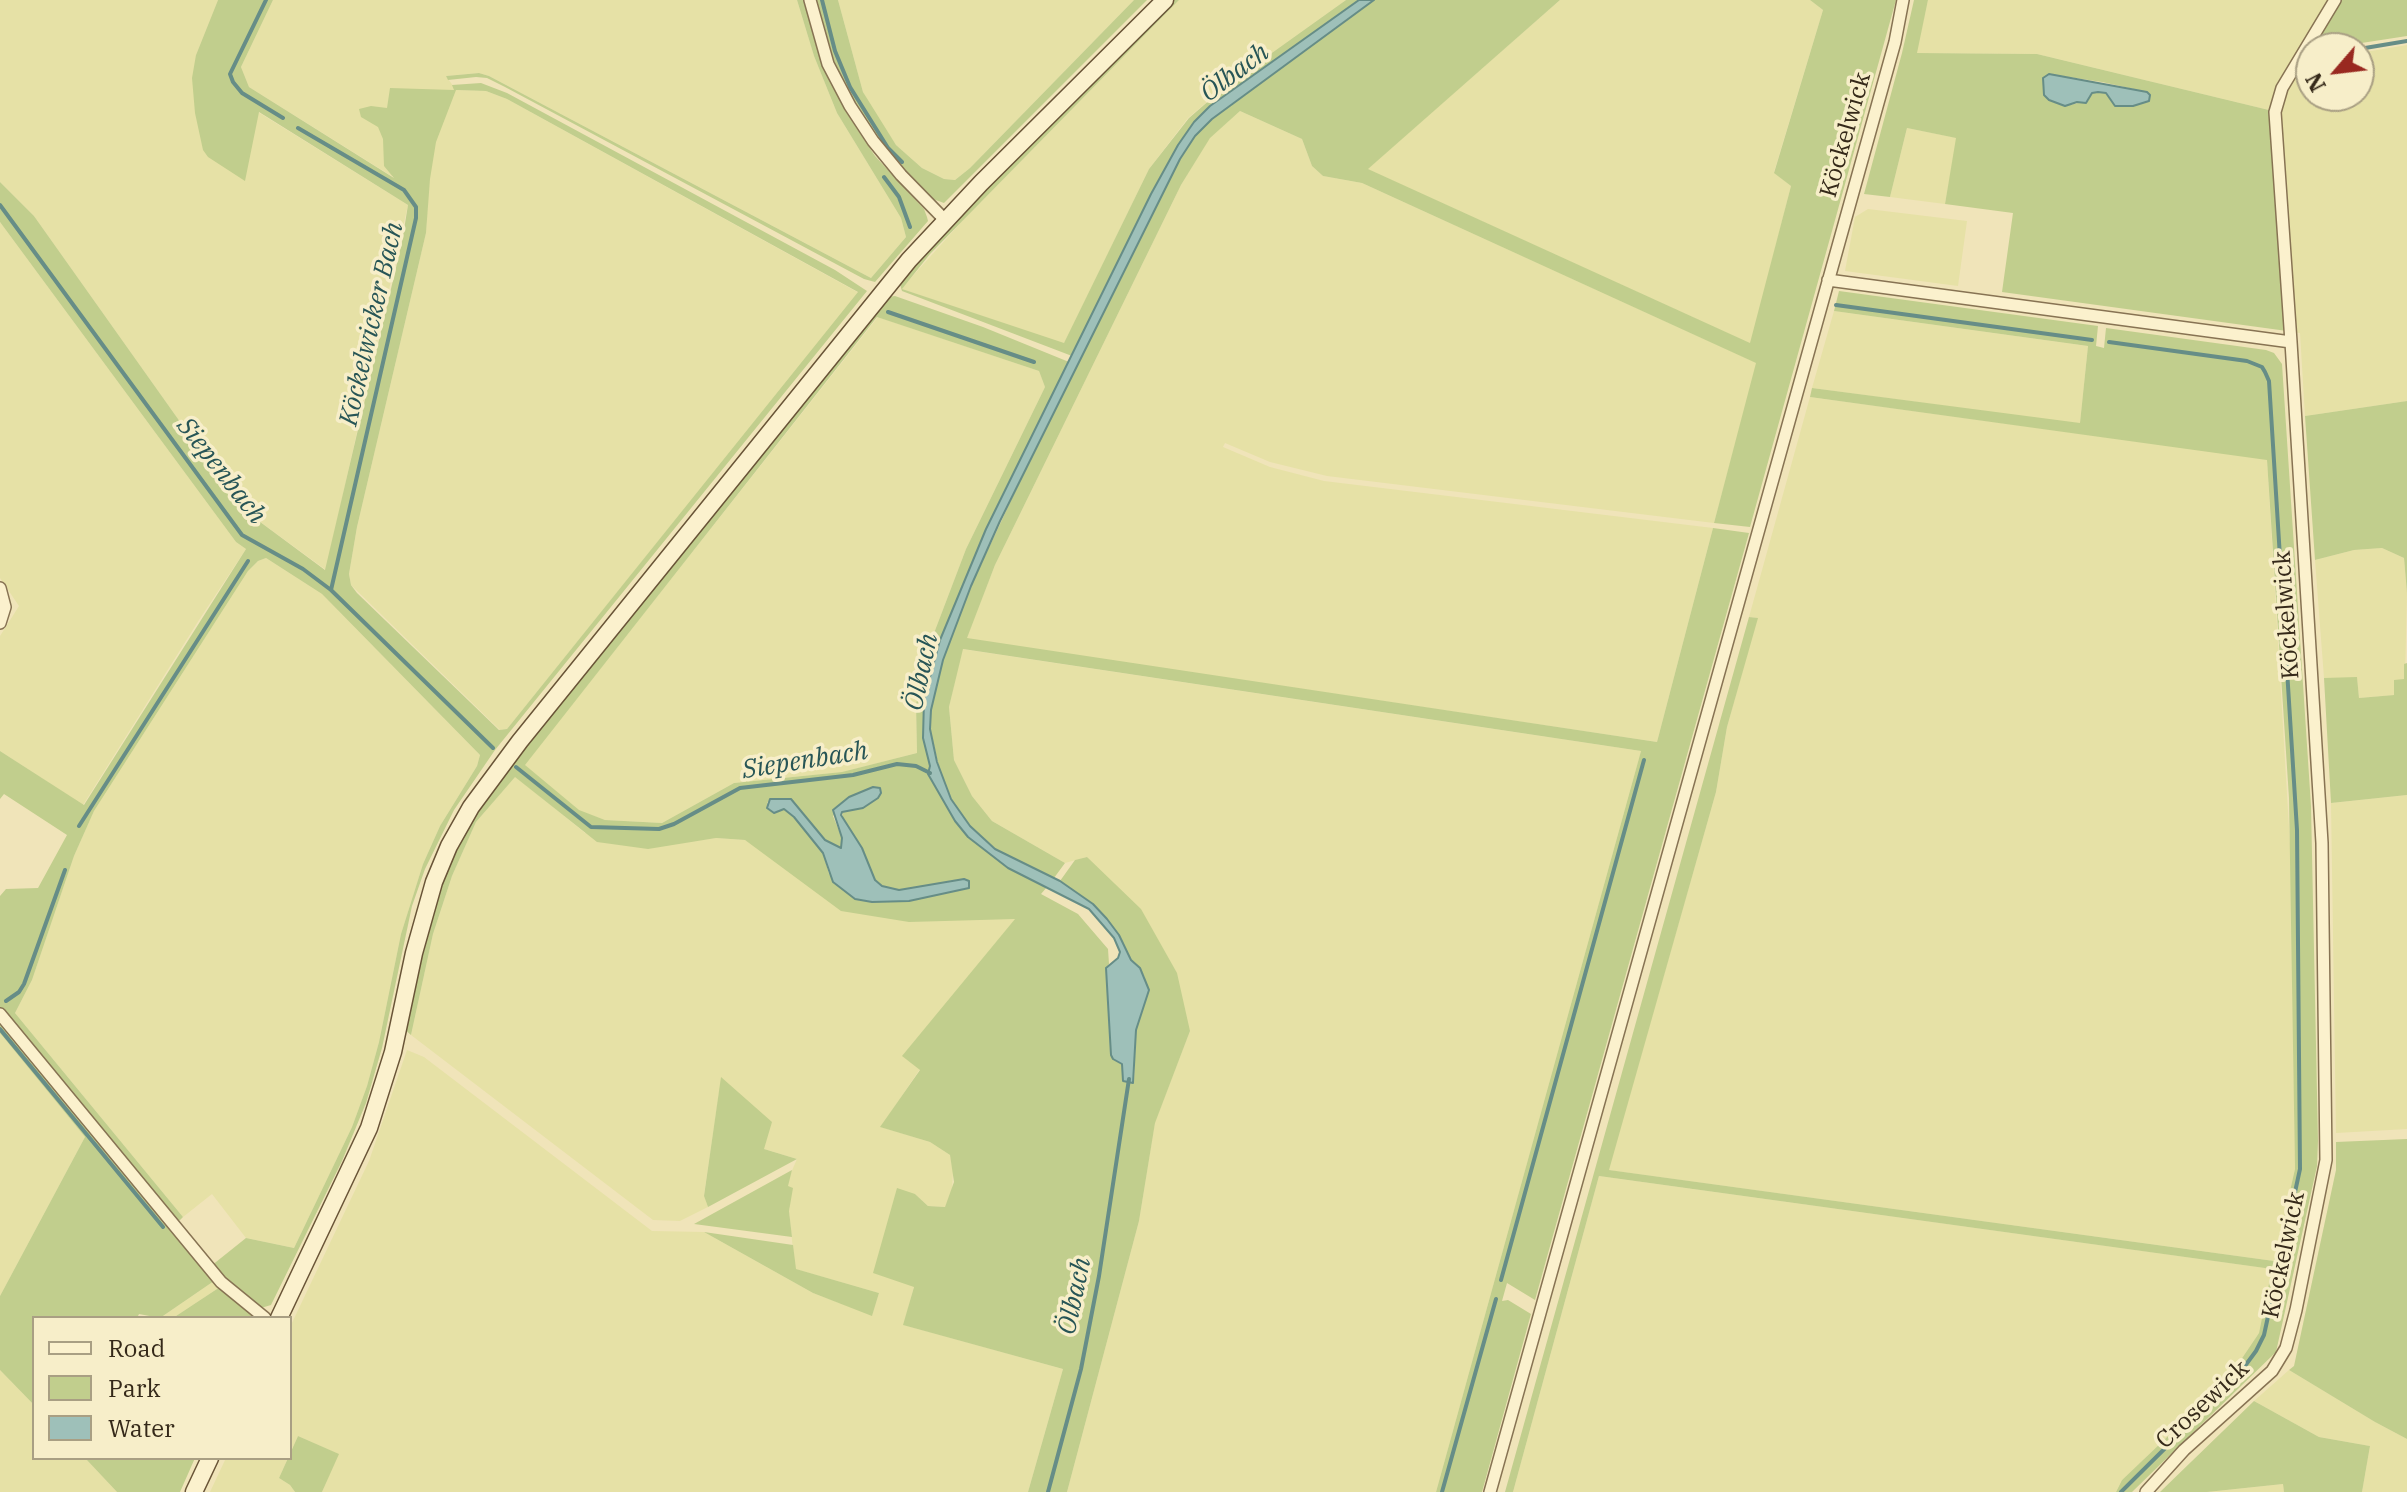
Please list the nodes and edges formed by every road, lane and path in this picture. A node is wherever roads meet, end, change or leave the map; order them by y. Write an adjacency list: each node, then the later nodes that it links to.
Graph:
1 (810, 0): 5 (street)
2 (1165, 0): 5 (main road)
3 (1903, 0): 6 (street, Köckelwick)
4 (2335, 0): 7 (street, Köckelwick)
5 (945, 220): 12 (main road)
6 (1828, 280): 7 (street); 16 (street, Köckelwick)
7 (2291, 342): 13 (street, Köckelwick)
8 (0, 588): 9 (street)
9 (0, 623)
10 (0, 1014): 11 (street)
11 (263, 1316)
12 (280, 1316)
13 (2286, 1348): 17 (street, Crosewick)
14 (209, 1460): 15 (main road)
15 (194, 1492)
16 (1490, 1492)
17 (2146, 1492)

